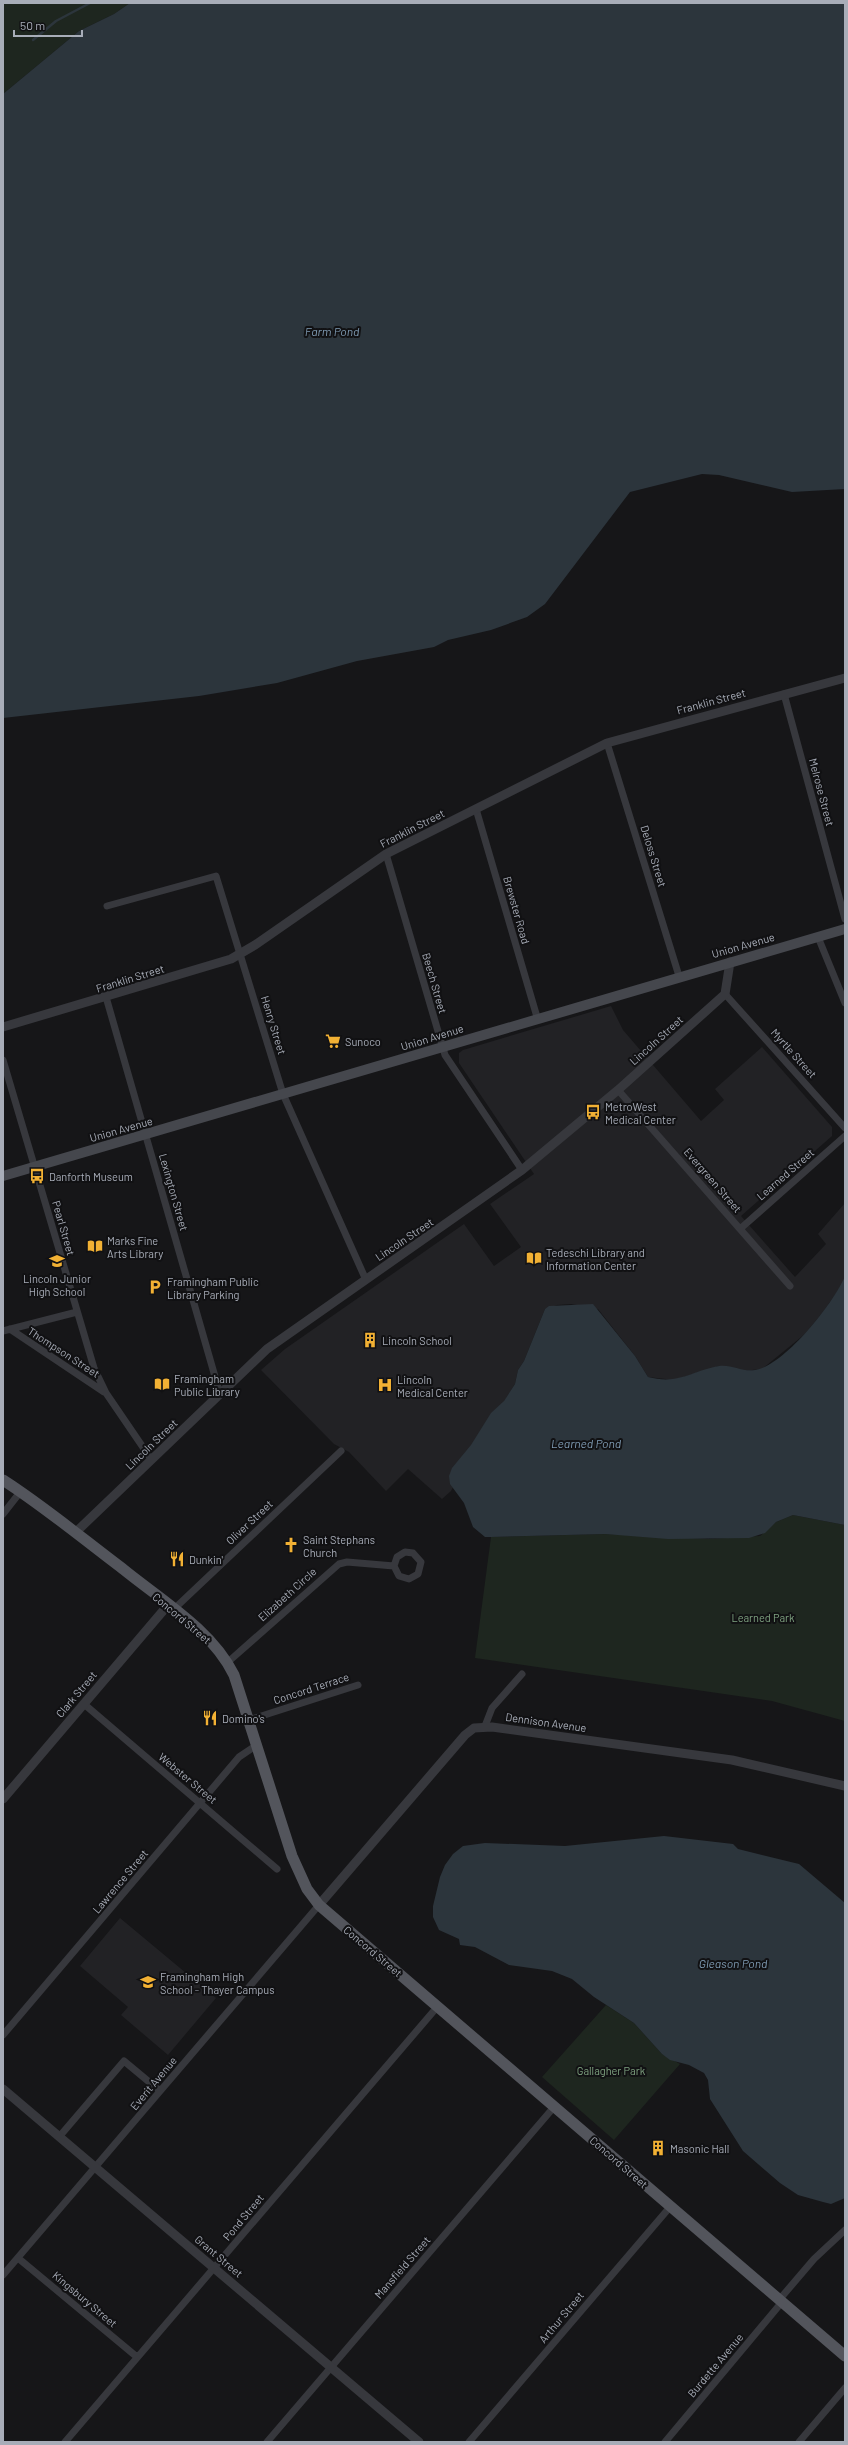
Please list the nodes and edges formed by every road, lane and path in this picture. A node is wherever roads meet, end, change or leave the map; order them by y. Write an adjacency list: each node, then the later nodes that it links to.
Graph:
1 (845, 678): 2 (street, Franklin Street)
2 (784, 694): 3 (street, Franklin Street); 7 (street, Melrose Street)
3 (607, 743): 4 (street, Franklin Street); 12 (street, Deloss Street)
4 (476, 809): 5 (street, Franklin Street); 16 (street, Brewster Road)
5 (386, 854): 10 (street, Franklin Street); 18 (street, Beech Street)
6 (107, 906): 10 (street, Henry Street)
7 (845, 919)
8 (845, 929): 9 (main road, Union Avenue)
9 (818, 937): 11 (main road, Union Avenue); 15 (street)
10 (241, 954): 14 (street, Franklin Street); 21 (street, Henry Street)
11 (730, 962): 12 (main road, Union Avenue); 13 (street)
12 (679, 976): 16 (main road, Union Avenue)
13 (725, 994): 20 (street, Lincoln Street); 22 (street, Myrtle Street)
14 (106, 998): 17 (street, Franklin Street); 23 (street, Lexington Street)
15 (845, 1002)
16 (537, 1017): 18 (main road, Union Avenue)
17 (3, 1027)
18 (442, 1046): 21 (main road, Union Avenue); 26 (street, Beech Street)
19 (3, 1060): 25 (street, Pearl Street)
20 (618, 1090): 26 (street, Lincoln Street); 28 (street, Evergreen Street)
21 (283, 1094): 23 (main road, Union Avenue); 29 (street, Henry Street)
22 (845, 1128)
23 (146, 1134): 25 (main road, Union Avenue); 34 (street, Lexington Street)
24 (845, 1136): 28 (street, Learned Street)
25 (35, 1166): 27 (main road, Union Avenue); 31 (street, Pearl Street)
26 (522, 1170): 29 (street, Lincoln Street)
27 (3, 1176)
28 (740, 1229): 30 (street, Evergreen Street)
29 (366, 1280): 34 (street, Lincoln Street)
30 (790, 1286)
31 (77, 1312): 32 (street); 33 (street, Pearl Street)
32 (6, 1330): 33 (street, Thompson Street)
33 (106, 1393): 36 (street, Pearl Street)
34 (220, 1394): 36 (street, Lincoln Street)
35 (340, 1451): 42 (street, Oliver Street)
36 (151, 1459): 40 (street, Lincoln Street)
37 (3, 1480): 38 (main road, Concord Street)
38 (21, 1491): 39 (street); 40 (main road, Concord Street)
39 (3, 1514)
40 (76, 1532): 42 (main road, Concord Street)
41 (394, 1566): 43 (street, Elizabeth Circle)
42 (171, 1607): 43 (main road, Concord Street); 46 (street, Clark Street)
43 (228, 1662): 47 (main road, Concord Street)
44 (522, 1674): 48 (street)
45 (358, 1685): 47 (street, Concord Terrace)
46 (84, 1704): 51 (street, Clark Street); 52 (street, Webster Street)
47 (248, 1720): 49 (main road, Concord Street)
48 (485, 1726): 50 (street, Dennison Avenue); 54 (street)
49 (256, 1745): 52 (street, Lawrence Street); 54 (main road, Concord Street)
50 (845, 1786)
51 (3, 1799)
52 (201, 1802): 53 (street, Webster Street); 56 (street, Lawrence Street)
53 (277, 1869)
54 (320, 1905): 55 (main road, Concord Street); 58 (street, Everit Avenue)
55 (438, 2006): 59 (main road, Concord Street); 65 (street, Pond Street)
56 (3, 2035)
57 (3, 2089): 60 (street, Grant Street)
58 (160, 2091): 60 (street); 61 (street, Everit Avenue)
59 (554, 2107): 62 (main road, Concord Street); 70 (street, Mansfield Street)
60 (59, 2137): 61 (street, Grant Street)
61 (95, 2167): 64 (street, Everit Avenue); 65 (street, Grant Street)
62 (670, 2206): 67 (main road, Concord Street); 75 (street, Arthur Street)
63 (845, 2230): 67 (street, Burdette Avenue)
64 (18, 2258): 66 (street, Everit Avenue); 69 (street, Kingsbury Street)
65 (215, 2268): 69 (street, Pond Street); 70 (street, Grant Street)
66 (3, 2275)
67 (781, 2301): 68 (main road, Concord Street); 76 (street, Burdette Avenue)
68 (845, 2356)
69 (137, 2357): 72 (street, Pond Street)
70 (331, 2367): 73 (street, Mansfield Street); 74 (street, Grant Street)
71 (845, 2388): 77 (street)
72 (65, 2442)
73 (267, 2442)
74 (419, 2442)
75 (469, 2442)
76 (664, 2442)
77 (799, 2442)

